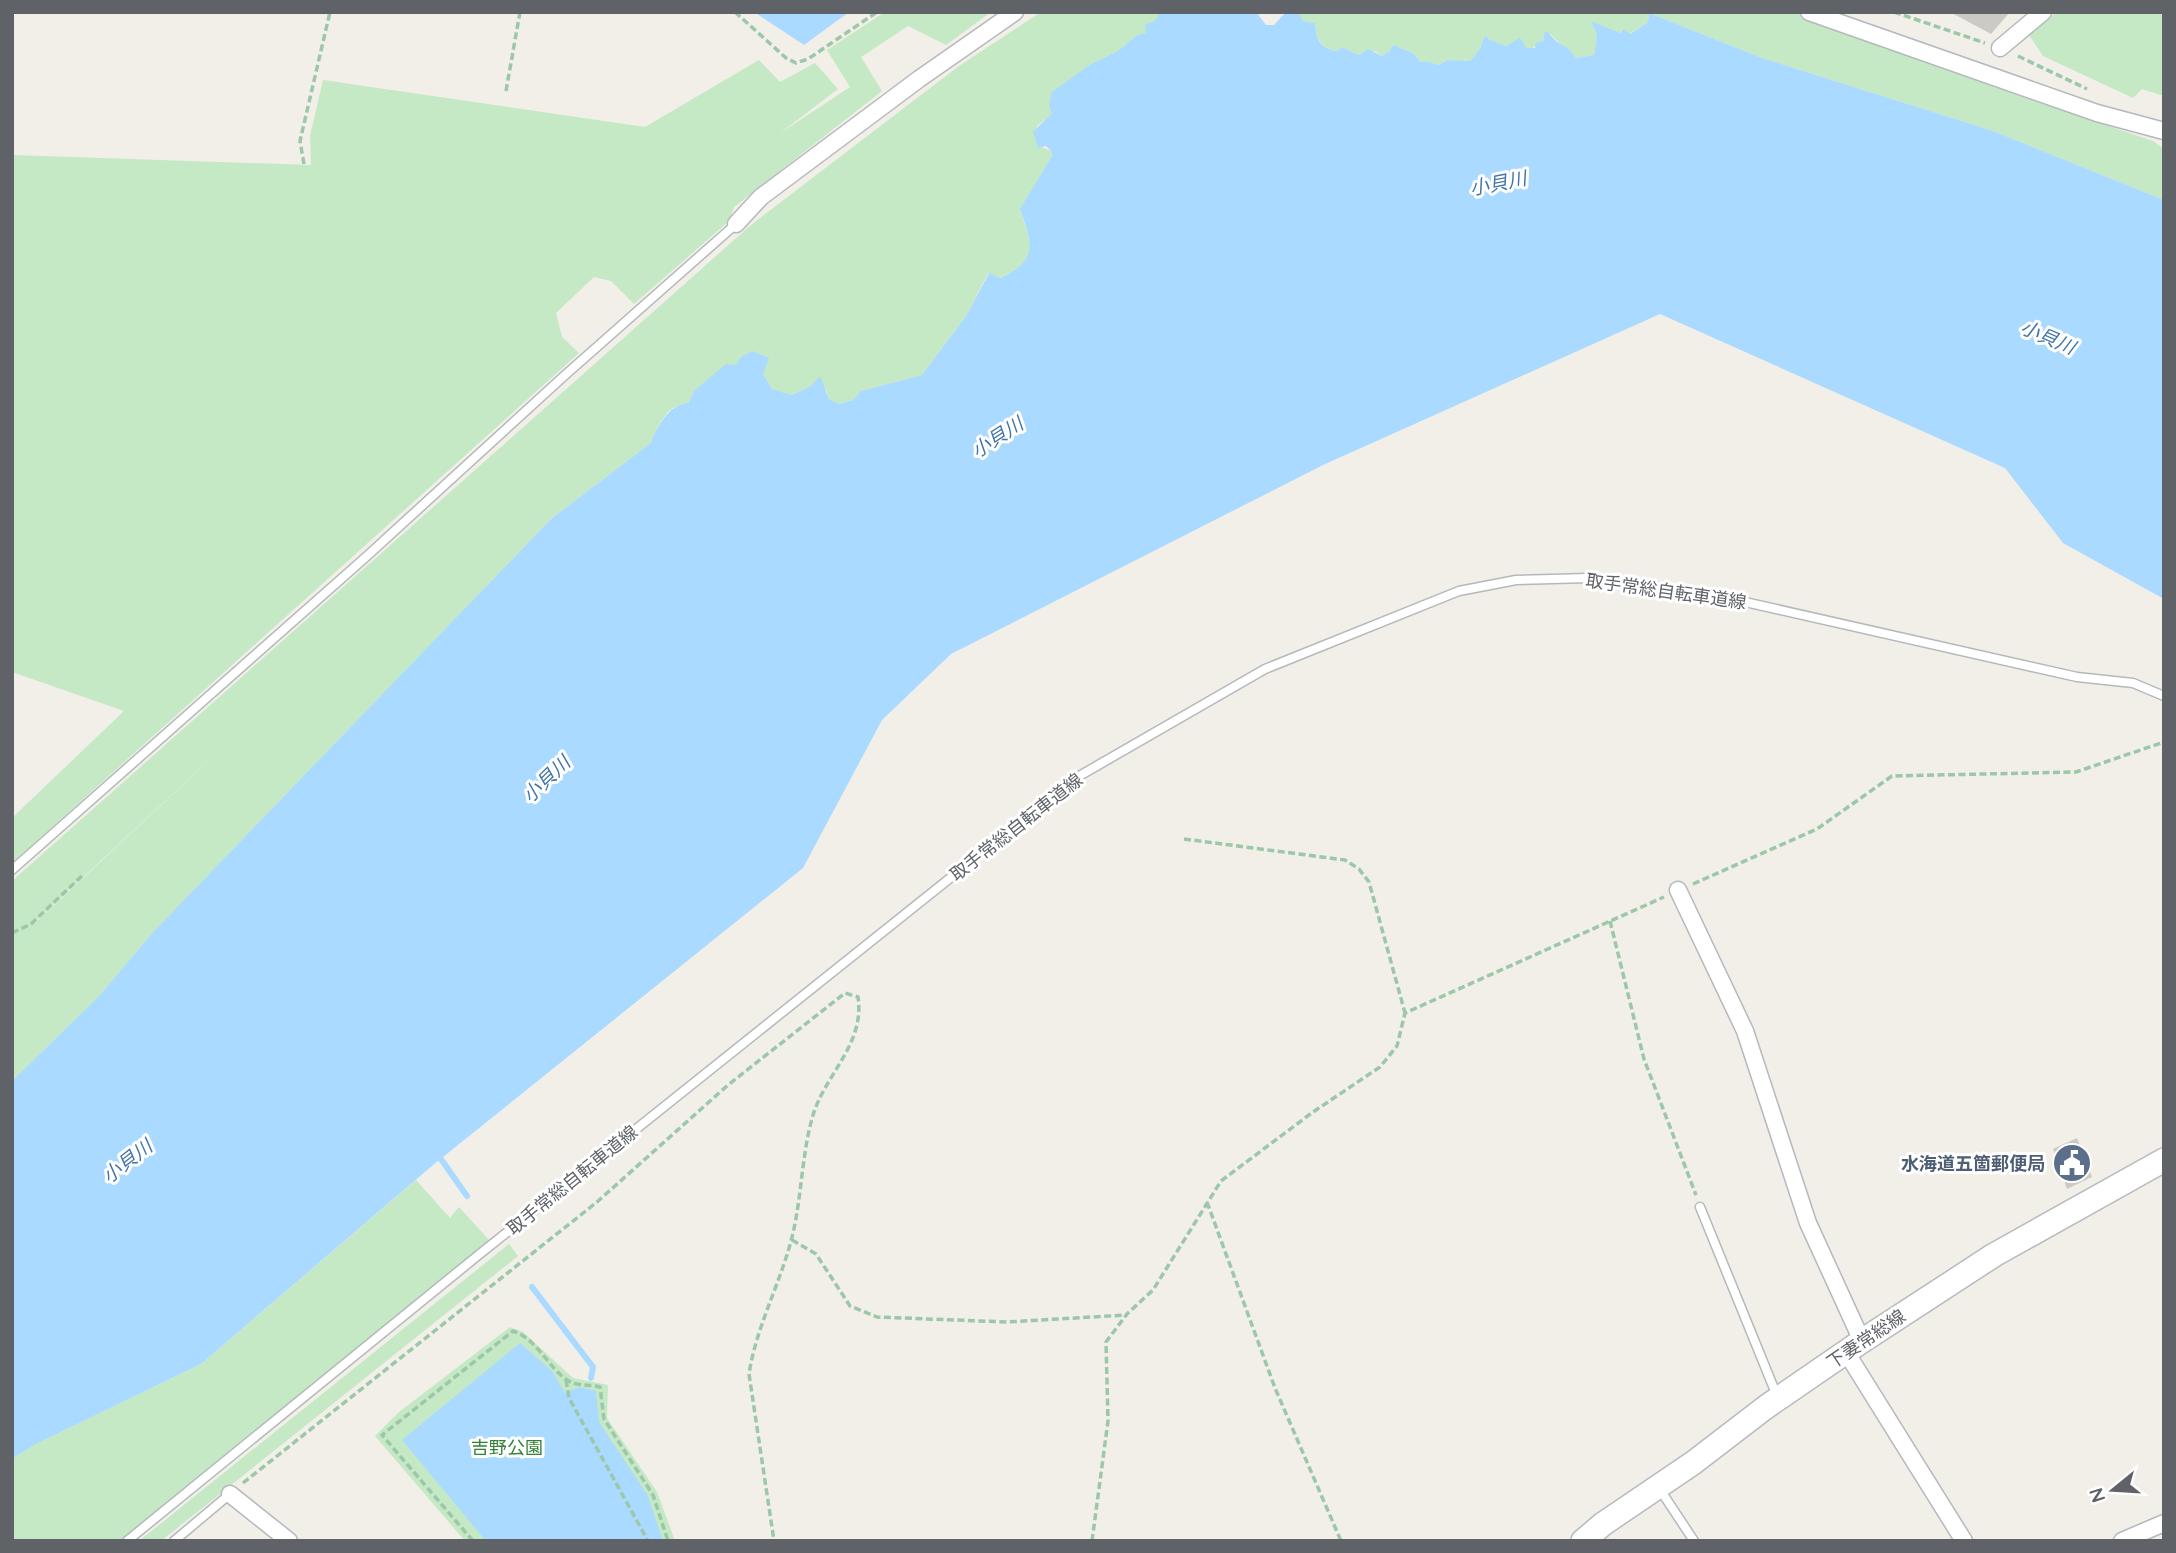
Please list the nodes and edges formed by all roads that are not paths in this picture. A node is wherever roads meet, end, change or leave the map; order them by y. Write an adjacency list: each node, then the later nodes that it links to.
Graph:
1 (1015, 12): 6 (street)
2 (1809, 12): 5 (street)
3 (2043, 12): 4 (street)
4 (2000, 48)
5 (2164, 131)
6 (736, 224): 8 (lane)
7 (2164, 696): 17 (lane, 取手常総自転車道線)
8 (12, 870)
9 (1678, 890): 12 (street)
10 (2164, 1160): 12 (main road, 下妻常総線)
11 (1700, 1207): 13 (lane)
12 (1854, 1346): 13 (main road, 下妻常総線); 22 (street)
13 (1778, 1399): 14 (main road, 下妻常総線)
14 (1658, 1486): 20 (main road, 下妻常総線); 21 (lane)
15 (230, 1494): 18 (lane); 19 (street)
16 (2164, 1522): 23 (street)
17 (127, 1541)
18 (174, 1541)
19 (289, 1541)
20 (1583, 1541)
21 (1695, 1541)
22 (1964, 1541)
23 (2122, 1541)

